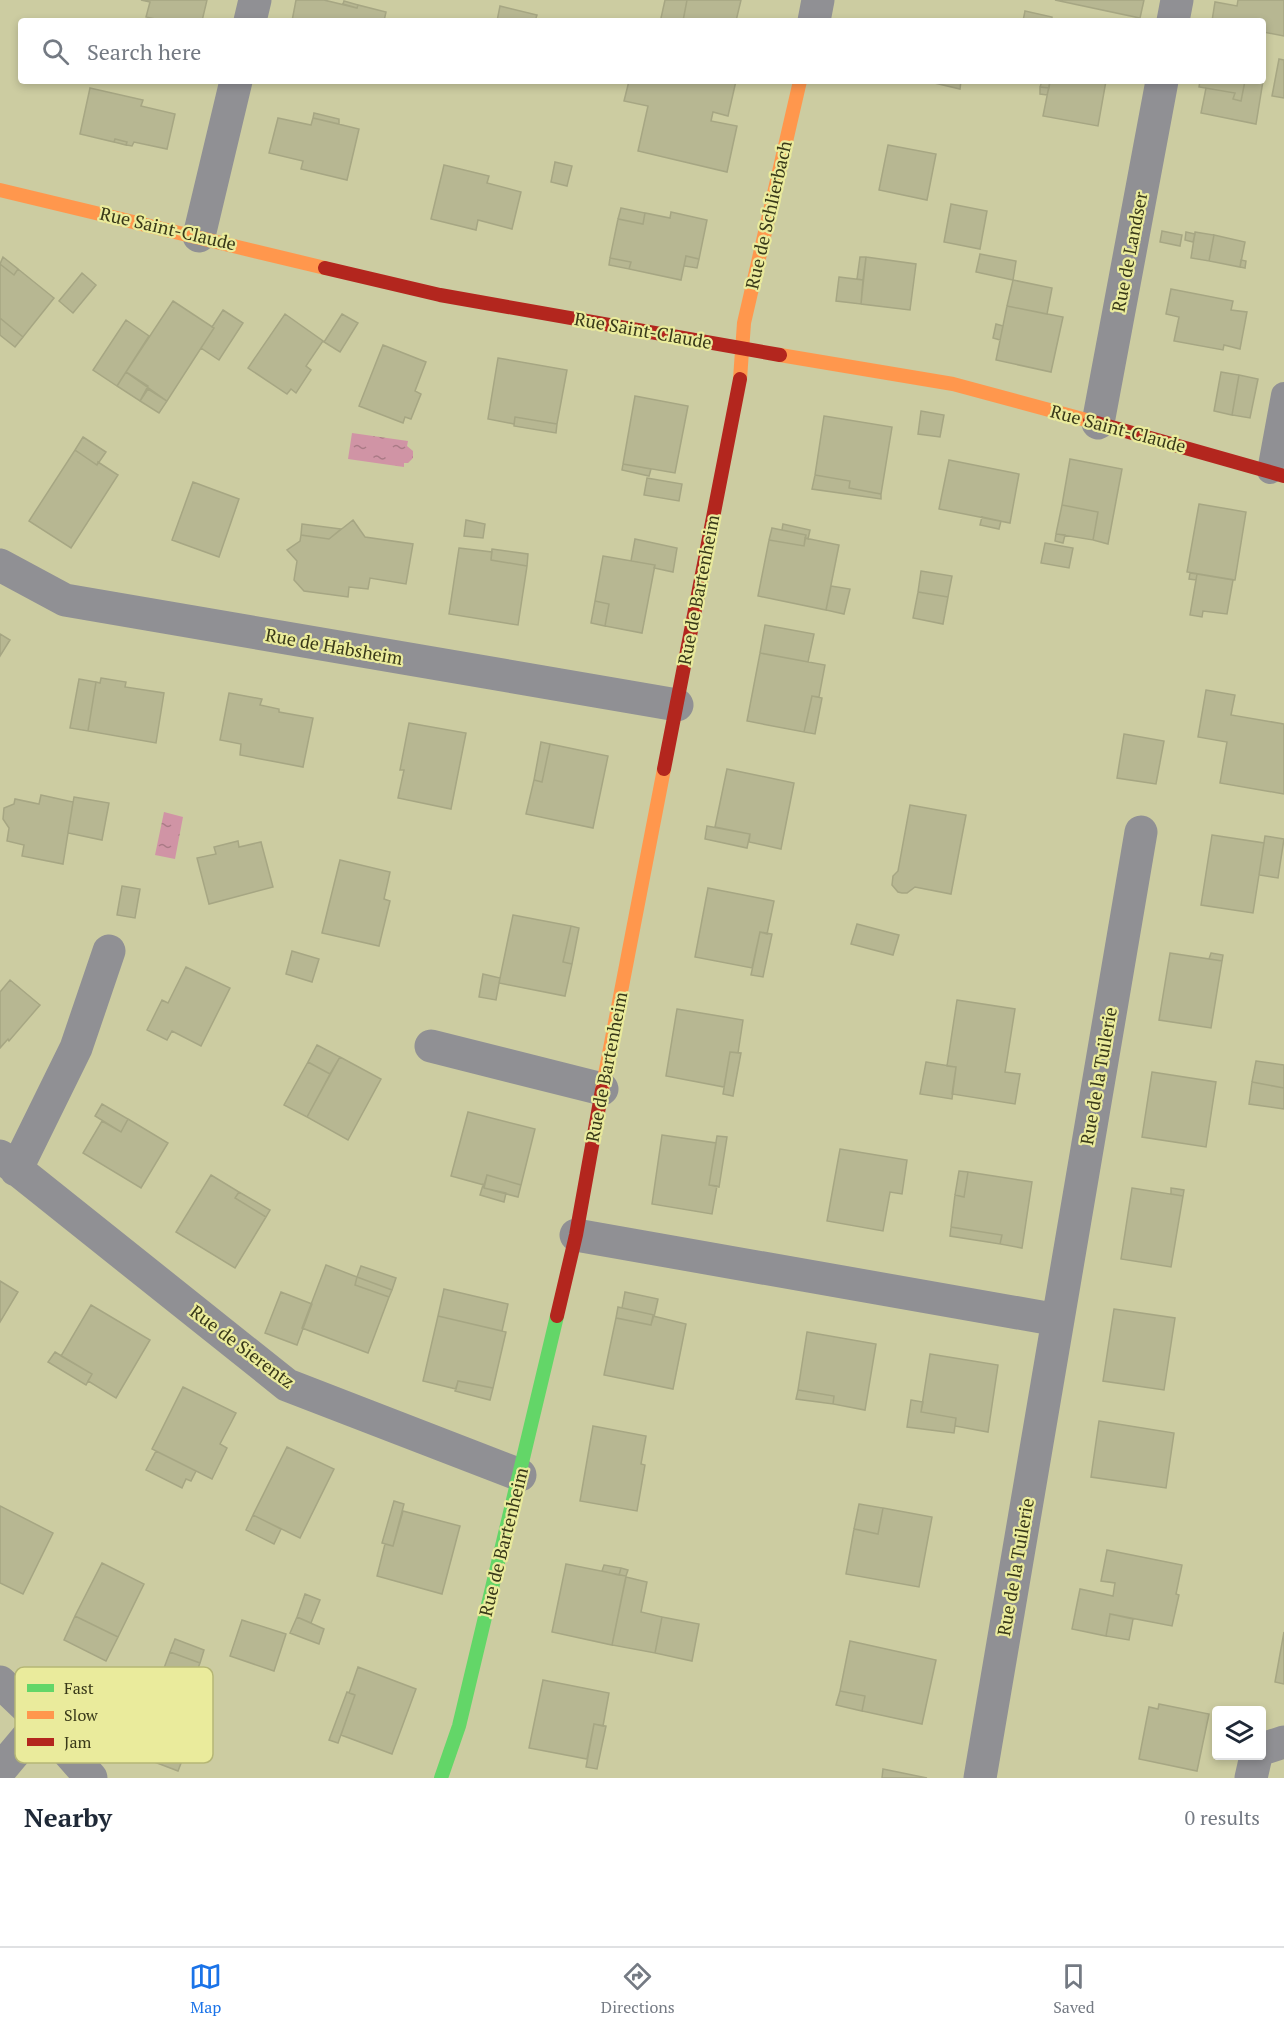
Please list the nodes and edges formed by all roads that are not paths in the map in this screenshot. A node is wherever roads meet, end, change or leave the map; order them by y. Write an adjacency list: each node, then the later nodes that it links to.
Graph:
1 (255, 0): 4 (street)
2 (818, 0): 5 (street)
3 (1177, 0): 6 (street)
4 (251, 18)
5 (815, 18)
6 (1174, 18)
7 (235, 84): 11 (street)
8 (799, 84): 12 (street, Rue de Schlierbach)
9 (1161, 84): 14 (street, Rue de Landser)
10 (0, 190): 11 (street, Rue Saint-Claude)
11 (199, 236): 12 (street, Rue Saint-Claude)
12 (743, 349): 14 (street, Rue Saint-Claude); 17 (street, Rue de Bartenheim)
13 (1284, 396): 15 (lane)
14 (1098, 423): 15 (street, Rue Saint-Claude)
15 (1277, 473)
16 (0, 565): 17 (street, Rue de Habsheim)
17 (677, 705): 21 (street, Rue de Bartenheim)
18 (1141, 832): 24 (street, Rue de la Tuilerie)
19 (109, 951): 22 (street)
20 (431, 1046): 21 (street)
21 (602, 1089): 23 (street, Rue de Bartenheim)
22 (8, 1163): 25 (street, Rue de Sierentz)
23 (576, 1234): 24 (street); 25 (street, Rue de Bartenheim)
24 (1058, 1320): 36 (street, Rue de la Tuilerie)
25 (520, 1475): 35 (street, Rue de Bartenheim)
26 (0, 1682): 27 (street)
27 (15, 1696)
28 (1284, 1742): 29 (street)
29 (1266, 1748)
30 (15, 1752): 33 (street)
31 (1255, 1760): 37 (street)
32 (78, 1763): 34 (street)
33 (0, 1770)
34 (91, 1778)
35 (441, 1778)
36 (980, 1778)
37 (1251, 1778)

